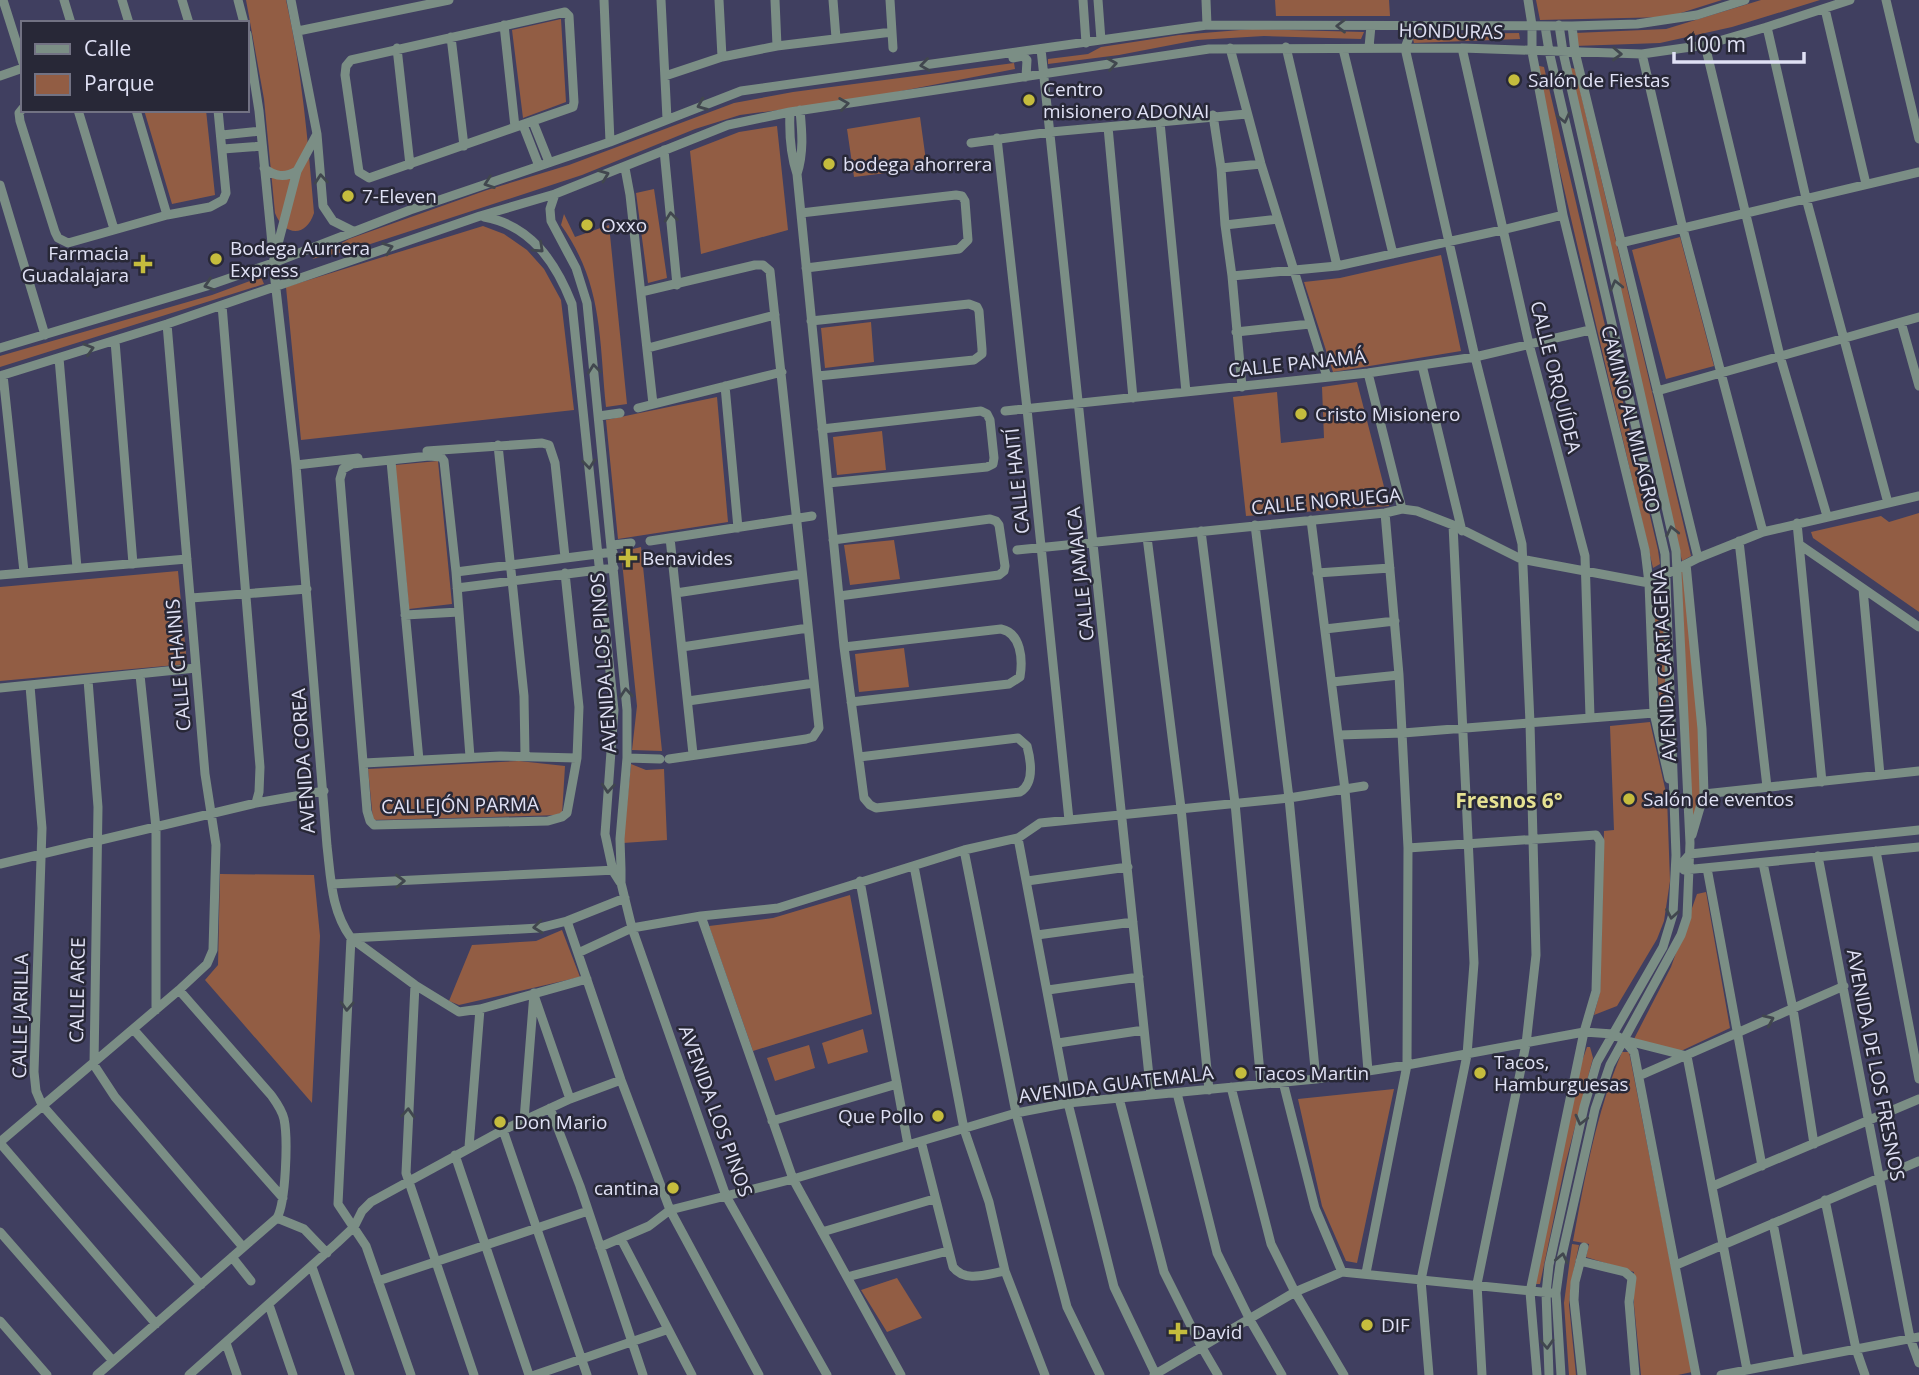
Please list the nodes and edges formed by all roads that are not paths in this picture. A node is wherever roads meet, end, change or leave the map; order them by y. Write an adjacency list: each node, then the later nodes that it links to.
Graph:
1 (3, 0): 58 (street)
2 (64, 0): 22 (street)
3 (122, 0): 23 (street)
4 (182, 0): 24 (street)
5 (238, 0): 25 (street)
6 (291, 0): 35 (street)
7 (449, 0): 35 (street)
8 (604, 0): 84 (street)
9 (662, 0): 64 (street)
10 (719, 0): 59 (street)
11 (775, 0): 43 (street)
12 (834, 0): 38 (street)
13 (890, 0): 36 (street)
14 (1083, 0): 40 (street)
15 (1098, 0): 39 (street)
16 (1206, 0): 27 (street)
17 (1528, 0): 28 (street, CAMINO AL MILAGRO)
18 (1745, 0): 33 (street, HONDURAS)
19 (1850, 0): 21 (street, HONDURAS)
20 (1886, 0): 83 (street)
21 (1825, 9): 34 (street, HONDURAS); 99 (street)
22 (70, 21)
23 (128, 21)
24 (188, 21)
25 (243, 21)
26 (504, 25): 37 (street); 75 (street); 76 (street)
27 (1207, 25): 30 (street, HONDURAS, one-way to 27); 39 (street, HONDURAS)
28 (1532, 25): 31 (street, HONDURAS); 32 (street, HONDURAS); 54 (street, CAMINO AL MILAGRO)
29 (1559, 25): 32 (street, HONDURAS); 33 (street, HONDURAS); 55 (street, AVENIDA CARTAGENA)
30 (1371, 26): 31 (street, HONDURAS); 45 (street)
31 (1413, 26): 49 (street)
32 (1545, 26): 53 (street, AVENIDA CARTAGENA)
33 (1572, 26): 56 (street, CAMINO AL MILAGRO)
34 (1767, 27): 42 (street, HONDURAS); 102 (street)
35 (298, 31): 80 (street)
36 (892, 32): 38 (street); 47 (street)
37 (451, 37): 46 (street); 87 (street)
38 (836, 38): 43 (street)
39 (1101, 40): 40 (street, HONDURAS)
40 (1086, 43): 51 (street, HONDURAS)
41 (248, 44): 78 (street, AVENIDA COREA)
42 (1705, 45): 57 (street, HONDURAS); 103 (street)
43 (777, 46): 59 (street)
44 (1286, 47): 48 (street, HONDURAS); 52 (street, HONDURAS); 118 (street)
45 (1369, 47): 49 (street, HONDURAS); 52 (street, HONDURAS)
46 (397, 48): 92 (street); 92 (street)
47 (893, 48)
48 (1230, 48): 62 (street, HONDURAS, one-way to 48); 71 (street)
49 (1405, 48): 50 (street, HONDURAS); 114 (street)
50 (1462, 48): 54 (street, HONDURAS); 112 (street, CALLE ORQUÍDEA)
51 (1041, 49): 60 (street, HONDURAS); 62 (street, CALLE JAMAICA)
52 (1343, 49): 116 (street)
53 (1549, 51): 54 (street, HONDURAS); 55 (street, HONDURAS); 213 (street, AVENIDA CARTAGENA, one-way to 213)
54 (1532, 52): 106 (street, CAMINO AL MILAGRO)
55 (1563, 52): 56 (street, HONDURAS); 203 (street, AVENIDA CARTAGENA, one-way to 55)
56 (1575, 52): 57 (street, HONDURAS, one-way to 57); 115 (street, CAMINO AL MILAGRO)
57 (1642, 54): 111 (street)
58 (21, 58)
59 (722, 58): 64 (street)
60 (960, 60): 65 (street); 73 (street, one-way to 73)
61 (21, 66): 63 (street)
62 (1045, 74): 65 (street, HONDURAS); 79 (street, CALLE JAMAICA)
63 (0, 76)
64 (665, 76): 73 (street)
65 (1026, 77): 67 (street, HONDURAS, one-way to 65)
66 (21, 110): 110 (street)
67 (795, 111): 89 (street, HONDURAS); 104 (street)
68 (79, 112): 110 (street)
69 (137, 112): 105 (street)
70 (218, 112): 81 (street)
71 (1247, 114): 72 (street); 91 (street)
72 (1213, 115): 74 (street); 96 (street)
73 (667, 119): 84 (street)
74 (1160, 121): 77 (street); 156 (street)
75 (533, 122): 76 (street); 90 (street)
76 (519, 126): 87 (street); 93 (street)
77 (1108, 127): 79 (street); 157 (street)
78 (261, 131): 81 (street); 86 (street, AVENIDA COREA)
79 (1051, 132): 82 (street); 159 (street, CALLE JAMAICA)
80 (317, 134): 97 (street); 113 (street, one-way to 80)
81 (222, 135): 88 (street)
82 (997, 138): 85 (street); 161 (street, CALLE HAITÍ)
83 (1919, 139)
84 (610, 142): 90 (street)
85 (971, 143)
86 (262, 146): 88 (street); 95 (street, AVENIDA COREA)
87 (464, 146): 92 (street)
88 (223, 149): 105 (street)
89 (664, 150): 94 (street, HONDURAS); 125 (street, one-way to 89)
90 (550, 162): 93 (street)
91 (1261, 164): 96 (street); 108 (street)
92 (410, 165)
93 (539, 166): 113 (street, one-way to 113)
94 (625, 167): 101 (street, HONDURAS, one-way to 94); 126 (street)
95 (264, 168): 97 (street); 117 (street, AVENIDA COREA)
96 (1221, 169): 109 (street)
97 (297, 171): 117 (street)
98 (1919, 172): 99 (street)
99 (1866, 184): 102 (street)
100 (0, 185): 136 (street)
101 (555, 194): 107 (street, HONDURAS); 119 (street, AVENIDA LOS PINOS)
102 (1807, 198): 103 (street); 137 (street)
103 (1746, 212): 111 (street); 143 (street)
104 (800, 213): 120 (street); 120 (street)
105 (167, 215): 110 (street)
106 (1563, 215): 112 (street); 134 (street, CAMINO AL MILAGRO)
107 (480, 216): 122 (street, AVENIDA LOS PINOS, one-way to 122); 124 (street, HONDURAS, one-way to 107)
108 (1278, 219): 109 (street); 121 (street)
109 (1225, 225): 123 (street)
110 (114, 229)
111 (1683, 229): 115 (street); 148 (street)
112 (1502, 230): 114 (street); 139 (street, CALLE ORQUÍDEA)
113 (353, 231): 117 (street)
114 (1449, 242): 116 (street); 142 (street)
115 (1620, 243): 155 (street, CAMINO AL MILAGRO)
116 (1393, 254): 118 (street)
117 (274, 263): 124 (street, AVENIDA COREA); 136 (street, one-way to 136)
118 (1338, 266): 121 (street)
119 (576, 268): 122 (street); 164 (street, AVENIDA LOS PINOS, one-way to 119)
120 (806, 268): 130 (street)
121 (1294, 271): 123 (street); 133 (street)
122 (561, 276): 196 (street, AVENIDA LOS PINOS, one-way to 196)
123 (1232, 276): 135 (street)
124 (277, 285): 127 (street, HONDURAS); 168 (street, AVENIDA COREA)
125 (677, 285): 126 (street); 128 (street)
126 (641, 292): 141 (street)
127 (222, 305): 132 (street, HONDURAS); 222 (street)
128 (775, 315): 141 (street); 146 (street)
129 (1919, 317): 131 (street)
130 (811, 321): 150 (street); 150 (street)
131 (1901, 322): 137 (street); 153 (street)
132 (167, 324): 138 (street, HONDURAS); 199 (street, CALLE CHAINIS)
133 (1310, 324): 135 (street); 151 (street)
134 (1590, 330): 139 (street, CALLE PANAMÁ); 217 (street, CAMINO AL MILAGRO)
135 (1236, 332): 154 (street)
136 (45, 335): 140 (street)
137 (1843, 338): 143 (street); 171 (street)
138 (115, 341): 144 (street, HONDURAS, one-way to 138); 201 (street)
139 (1529, 344): 142 (street, CALLE PANAMÁ); 210 (street, CALLE ORQUÍDEA)
140 (0, 348)
141 (648, 348): 158 (street)
142 (1475, 356): 145 (street, CALLE PANAMÁ); 200 (street)
143 (1780, 356): 148 (street); 175 (street)
144 (59, 358): 149 (street, HONDURAS); 204 (street)
145 (1422, 365): 147 (street, CALLE PANAMÁ); 183 (street)
146 (782, 372): 152 (street); 176 (street)
147 (1368, 373): 151 (street, CALLE PANAMÁ); 172 (street)
148 (1720, 373): 155 (street); 184 (street)
149 (2, 375): 208 (street)
150 (818, 376): 165 (street)
151 (1327, 377): 154 (street, CALLE PANAMÁ)
152 (725, 386): 158 (street); 181 (street)
153 (1919, 386)
154 (1242, 387): 156 (street, CALLE PANAMÁ)
155 (1657, 391): 198 (street, CAMINO AL MILAGRO)
156 (1186, 392): 157 (street, CALLE PANAMÁ)
157 (1133, 398): 159 (street, CALLE PANAMÁ)
158 (653, 404): 160 (street)
159 (1079, 405): 161 (street, CALLE PANAMÁ); 191 (street, CALLE JAMAICA)
160 (638, 408)
161 (1027, 409): 162 (street, CALLE PANAMÁ); 194 (street, CALLE HAITÍ)
162 (1005, 411)
163 (620, 413): 164 (street)
164 (599, 416): 193 (street, AVENIDA LOS PINOS)
165 (822, 429): 169 (street); 169 (street)
166 (498, 446): 168 (street); 197 (street); 202 (street)
167 (391, 461): 209 (street); 226 (street); 256 (street, CALLEJÓN PARMA)
168 (296, 465): 219 (street, AVENIDA COREA)
169 (828, 483): 187 (street)
170 (1919, 496): 171 (street)
171 (1888, 503): 175 (street)
172 (1402, 509): 173 (street, CALLE NORUEGA); 180 (street, CALLE NORUEGA)
173 (1385, 513): 177 (street, CALLE NORUEGA); 206 (street)
174 (812, 516): 176 (street)
175 (1827, 516): 178 (street)
176 (797, 520): 181 (street); 215 (street)
177 (1311, 520): 179 (street, CALLE NORUEGA); 212 (street)
178 (1797, 523): 184 (street); 192 (street)
179 (1255, 525): 182 (street, CALLE NORUEGA); 266 (street)
180 (1453, 525): 183 (street, CALLE NORUEGA); 246 (street)
181 (738, 528): 186 (street)
182 (1201, 531): 185 (street, CALLE NORUEGA); 268 (street)
183 (1462, 531): 200 (street, CALLE NORUEGA)
184 (1763, 532): 189 (street)
185 (1147, 537): 191 (street, CALLE NORUEGA); 269 (street)
186 (670, 538): 188 (street); 221 (street)
187 (833, 540): 223 (street); 223 (street)
188 (650, 541)
189 (1739, 541): 198 (street); 261 (street)
190 (631, 543): 193 (street)
191 (1095, 543): 194 (street, CALLE NORUEGA); 271 (street, CALLE JAMAICA)
192 (1800, 545): 220 (street); 259 (street)
193 (612, 548): 196 (street); 205 (street, AVENIDA LOS PINOS)
194 (1041, 549): 195 (street, CALLE NORUEGA); 272 (street, CALLE HAITÍ)
195 (1017, 550)
196 (598, 553): 197 (street); 207 (street, AVENIDA LOS PINOS)
197 (565, 557): 202 (street)
198 (1698, 558): 203 (street)
199 (187, 559): 201 (street); 224 (street, CALLE CHAINIS)
200 (1521, 559): 210 (street, CALLE NORUEGA); 245 (street)
201 (133, 564): 204 (street)
202 (509, 565): 209 (street); 216 (street)
203 (1681, 566): 213 (street); 264 (street); 278 (street, AVENIDA CARTAGENA)
204 (77, 568): 208 (street)
205 (614, 568): 207 (street); 254 (street, AVENIDA LOS PINOS, one-way to 205)
206 (1390, 568): 212 (street); 227 (street)
207 (600, 569): 211 (street); 292 (street, AVENIDA LOS PINOS, one-way to 292)
208 (24, 572): 214 (street)
209 (456, 572): 218 (street)
210 (1584, 572): 217 (street, CALLE NORUEGA); 244 (street, CALLE ORQUÍDEA)
211 (565, 573): 216 (street); 253 (street, CALLEJÓN PARMA)
212 (1317, 573): 230 (street)
213 (1666, 573): 217 (street); 265 (street, AVENIDA CARTAGENA)
214 (0, 575)
215 (802, 575): 221 (street); 229 (street)
216 (511, 580): 218 (street); 250 (street)
217 (1649, 583): 243 (street, CAMINO AL MILAGRO)
218 (457, 588): 225 (street)
219 (307, 589): 222 (street); 263 (street, AVENIDA COREA)
220 (1863, 589): 228 (street); 258 (street)
221 (676, 593): 231 (street)
222 (246, 594): 224 (street); 267 (street)
223 (839, 596): 232 (street)
224 (191, 598): 233 (street, CALLE CHAINIS)
225 (459, 612): 226 (street); 251 (street)
226 (405, 615): 255 (street)
227 (1395, 621): 230 (street); 235 (street)
228 (1919, 627)
229 (808, 628): 231 (street); 237 (street)
230 (1325, 629): 238 (street)
231 (682, 647): 241 (street)
232 (844, 647): 242 (street); 242 (street)
233 (197, 668): 234 (street); 270 (street, CALLE CHAINIS)
234 (141, 675): 236 (street); 273 (street)
235 (1399, 675): 238 (street); 247 (street)
236 (88, 680): 239 (street); 277 (street, CALLE ARCE)
237 (814, 682): 241 (street); 249 (street)
238 (1332, 682): 248 (street)
239 (30, 686): 240 (street); 284 (street, CALLE JARILLA)
240 (0, 688)
241 (688, 701): 249 (street)
242 (851, 702): 252 (street)
243 (1654, 713): 244 (street); 265 (street, CAMINO AL MILAGRO)
244 (1590, 717): 245 (street)
245 (1530, 723): 246 (street); 276 (street)
246 (1464, 728): 247 (street); 279 (street)
247 (1403, 733): 248 (street); 281 (street)
248 (1339, 735): 262 (street)
249 (694, 754): 254 (street)
250 (525, 755): 251 (street); 253 (street)
251 (470, 757): 255 (street)
252 (859, 757): 252 (street)
253 (577, 758): 256 (street, CALLEJÓN PARMA)
254 (627, 758): 292 (street, AVENIDA LOS PINOS)
255 (419, 760): 256 (street)
256 (363, 763)
257 (1919, 771): 258 (street)
258 (1881, 775): 259 (street)
259 (1822, 782): 261 (street)
260 (1364, 786): 262 (street)
261 (1767, 787): 264 (street)
262 (1345, 790): 266 (street); 328 (street)
263 (324, 791): 267 (street); 297 (street, AVENIDA COREA)
264 (1704, 794): 278 (street)
265 (1674, 797): 293 (street, AVENIDA CARTAGENA)
266 (1289, 798): 268 (street); 330 (street)
267 (256, 803): 270 (street)
268 (1235, 803): 269 (street); 335 (street)
269 (1181, 808): 271 (street); 337 (street)
270 (213, 814): 273 (street); 310 (street, CALLE CHAINIS)
271 (1123, 815): 272 (street); 290 (street, CALLE JAMAICA)
272 (1069, 820): 275 (street)
273 (156, 828): 277 (street); 315 (street)
274 (1919, 830): 285 (street)
275 (1018, 838): 282 (street); 296 (street)
276 (1534, 840): 279 (street); 318 (street); 323 (street)
277 (99, 841): 284 (street); 326 (street, CALLE ARCE)
278 (1690, 844): 285 (street, AVENIDA CARTAGENA)
279 (1469, 845): 281 (street); 324 (street)
280 (1919, 846): 283 (street)
281 (1408, 848): 327 (street)
282 (964, 850): 289 (street); 346 (street)
283 (1875, 851): 286 (street); 331 (street)
284 (41, 854): 288 (street); 344 (street, CALLE JARILLA)
285 (1690, 854): 293 (street); 294 (street, AVENIDA CARTAGENA)
286 (1818, 856): 287 (street); 309 (street, AVENIDA DE LOS FRESNOS)
287 (1763, 863): 291 (street); 314 (street)
288 (0, 864)
289 (914, 866): 295 (street); 350 (street)
290 (1128, 867): 296 (street); 301 (street, CALLE JAMAICA)
291 (1707, 868): 294 (street); 320 (street)
292 (617, 870): 297 (street, one-way to 292); 298 (street, AVENIDA LOS PINOS)
293 (1676, 870): 294 (street); 319 (street, AVENIDA CARTAGENA, one-way to 319)
294 (1690, 870): 321 (street, AVENIDA CARTAGENA)
295 (860, 881): 299 (street); 334 (street)
296 (1027, 881): 303 (street)
297 (332, 884): 304 (street, AVENIDA COREA)
298 (625, 898): 300 (street); 302 (street, AVENIDA LOS PINOS)
299 (701, 916): 302 (street); 348 (street)
300 (567, 921): 304 (street, one-way to 304); 305 (street)
301 (1133, 922): 303 (street); 306 (street, CALLE JAMAICA)
302 (632, 928): 305 (street); 364 (street, AVENIDA LOS PINOS)
303 (1037, 935): 311 (street)
304 (351, 938): 308 (street); 372 (street, AVENIDA COREA, one-way to 372)
305 (578, 953): 307 (street)
306 (1139, 977): 311 (street); 317 (street, CALLE JAMAICA)
307 (587, 979): 312 (street); 332 (street)
308 (415, 985): 313 (street); 362 (street, one-way to 308)
309 (1844, 986): 314 (street); 349 (street, AVENIDA DE LOS FRESNOS)
310 (179, 990): 315 (street, CALLE CHAINIS); 365 (street)
311 (1048, 990): 322 (street)
312 (534, 993): 313 (street); 341 (street); 347 (street)
313 (480, 1009): 356 (street)
314 (1793, 1009): 320 (street, one-way to 314); 354 (street)
315 (156, 1010): 316 (street, CALLE CHAINIS)
316 (134, 1030): 326 (street, CALLE CHAINIS); 365 (street)
317 (1144, 1030): 322 (street); 339 (street, CALLE JAMAICA)
318 (1584, 1032): 319 (street, AVENIDA GUATEMALA); 323 (street, AVENIDA GUATEMALA); 399 (street)
319 (1613, 1034): 321 (street); 400 (street, AVENIDA CARTAGENA, one-way to 400)
320 (1736, 1034): 325 (street); 359 (street)
321 (1624, 1040): 325 (street); 329 (street); 400 (street, AVENIDA CARTAGENA, one-way to 321)
322 (1058, 1043): 343 (street)
323 (1526, 1044): 324 (street, AVENIDA GUATEMALA); 396 (street)
324 (1467, 1055): 327 (street, AVENIDA GUATEMALA); 393 (street)
325 (1687, 1056): 329 (street); 363 (street)
326 (94, 1065): 344 (street, CALLE CHAINIS); 379 (street, CALLE ARCE)
327 (1407, 1065): 328 (street, AVENIDA GUATEMALA); 391 (street)
328 (1368, 1071): 330 (street, AVENIDA GUATEMALA)
329 (1639, 1076): 387 (street)
330 (1316, 1079): 333 (street, AVENIDA GUATEMALA)
331 (1919, 1079)
332 (621, 1080): 341 (street); 368 (street)
333 (1283, 1082): 335 (street, AVENIDA GUATEMALA); 390 (street)
334 (897, 1084): 348 (street); 355 (street)
335 (1261, 1084): 336 (street, AVENIDA GUATEMALA)
336 (1231, 1087): 337 (street, AVENIDA GUATEMALA); 398 (street)
337 (1209, 1090): 338 (street, AVENIDA GUATEMALA)
338 (1177, 1093): 339 (street, AVENIDA GUATEMALA); 402 (street)
339 (1151, 1095): 340 (street, AVENIDA GUATEMALA)
340 (1119, 1098): 343 (street, AVENIDA GUATEMALA); 409 (street)
341 (570, 1099): 345 (street)
342 (1919, 1099): 349 (street)
343 (1068, 1104): 346 (street, AVENIDA GUATEMALA); 435 (street)
344 (42, 1105): 353 (street, CALLE CHAINIS); 397 (street, CALLE JARILLA)
345 (550, 1108): 347 (street); 369 (street)
346 (1016, 1113): 350 (street, AVENIDA GUATEMALA); 434 (street)
347 (524, 1120): 351 (street)
348 (772, 1121): 361 (street)
349 (1869, 1121): 354 (street); 360 (street, AVENIDA DE LOS FRESNOS)
350 (964, 1129): 352 (street, AVENIDA GUATEMALA); 389 (street)
351 (503, 1130): 356 (street); 373 (street)
352 (921, 1141): 355 (street, AVENIDA GUATEMALA); 366 (street)
353 (0, 1143): 404 (street)
354 (1814, 1144): 359 (street)
355 (908, 1145): 361 (street, AVENIDA GUATEMALA)
356 (469, 1147): 357 (street)
357 (455, 1155): 362 (street); 378 (street)
358 (1919, 1161): 360 (street)
359 (1762, 1166): 363 (street)
360 (1880, 1177): 367 (street); 406 (street, AVENIDA DE LOS FRESNOS)
361 (793, 1179): 364 (street, AVENIDA GUATEMALA); 375 (street)
362 (408, 1181): 372 (street); 386 (street)
363 (1713, 1186): 377 (street)
364 (726, 1196): 368 (street, AVENIDA GUATEMALA); 431 (street, AVENIDA LOS PINOS)
365 (283, 1198): 370 (street)
366 (934, 1199): 375 (street); 382 (street)
367 (1825, 1200): 371 (street); 410 (street)
368 (670, 1210): 376 (street, AVENIDA GUATEMALA); 430 (street)
369 (588, 1211): 373 (street); 380 (street)
370 (277, 1218): 379 (street); 383 (street)
371 (1773, 1223): 377 (street); 412 (street)
372 (354, 1227): 383 (street); 395 (street, AVENIDA COREA)
373 (537, 1229): 378 (street); 411 (street)
374 (0, 1232): 413 (street)
375 (822, 1232): 392 (street)
376 (621, 1239): 380 (street, AVENIDA GUATEMALA); 405 (street)
377 (1724, 1243): 387 (street); 415 (street)
378 (487, 1245): 386 (street); 425 (street)
379 (243, 1247): 384 (street)
380 (600, 1247): 407 (street)
381 (1584, 1247): 385 (street)
382 (948, 1251): 389 (street); 392 (street)
383 (327, 1253): 388 (street)
384 (232, 1257): 394 (street); 397 (street)
385 (1580, 1261): 444 (street); 445 (street)
386 (436, 1262): 395 (street); 424 (street)
387 (1676, 1265): 446 (street)
388 (312, 1267): 401 (street); 422 (street)
389 (1005, 1271): 433 (street)
390 (1342, 1272): 391 (street); 398 (street)
391 (1366, 1273): 393 (street)
392 (847, 1277): 432 (street)
393 (1421, 1280): 396 (street); 439 (street)
394 (251, 1281)
395 (379, 1281): 423 (street, AVENIDA COREA)
396 (1477, 1284): 399 (street); 440 (street)
397 (201, 1285): 404 (street)
398 (1295, 1292): 402 (street); 438 (street)
399 (1530, 1292): 400 (street); 441 (street)
400 (1551, 1293): 442 (street, AVENIDA CARTAGENA, one-way to 442); 443 (street, AVENIDA CARTAGENA)
401 (269, 1305): 408 (street); 421 (street)
402 (1250, 1320): 409 (street); 437 (street)
403 (0, 1321): 417 (street)
404 (156, 1324): 413 (street)
405 (666, 1330): 407 (street); 429 (street)
406 (1915, 1338): 410 (street); 414 (street, AVENIDA DE LOS FRESNOS)
407 (632, 1342): 411 (street); 428 (street)
408 (226, 1343): 419 (street); 420 (street)
409 (1201, 1346): 435 (street); 436 (street)
410 (1856, 1349): 412 (street); 448 (street)
411 (582, 1360): 426 (street); 427 (street)
412 (1799, 1360): 416 (street)
413 (113, 1361): 418 (street)
414 (1919, 1363)
415 (1747, 1370): 416 (street); 447 (street)
416 (1764, 1371)
417 (47, 1375)
418 (97, 1375)
419 (189, 1375)
420 (237, 1375)
421 (293, 1375)
422 (350, 1375)
423 (411, 1375)
424 (474, 1375)
425 (529, 1375)
426 (535, 1375)
427 (587, 1375)
428 (643, 1375)
429 (692, 1375)
430 (759, 1375)
431 (827, 1375)
432 (901, 1375)
433 (1045, 1375)
434 (1100, 1375)
435 (1155, 1375)
436 (1218, 1375)
437 (1282, 1375)
438 (1344, 1375)
439 (1429, 1375)
440 (1482, 1375)
441 (1537, 1375)
442 (1549, 1375)
443 (1561, 1375)
444 (1582, 1375)
445 (1635, 1375)
446 (1696, 1375)
447 (1721, 1375)
448 (1865, 1375)

